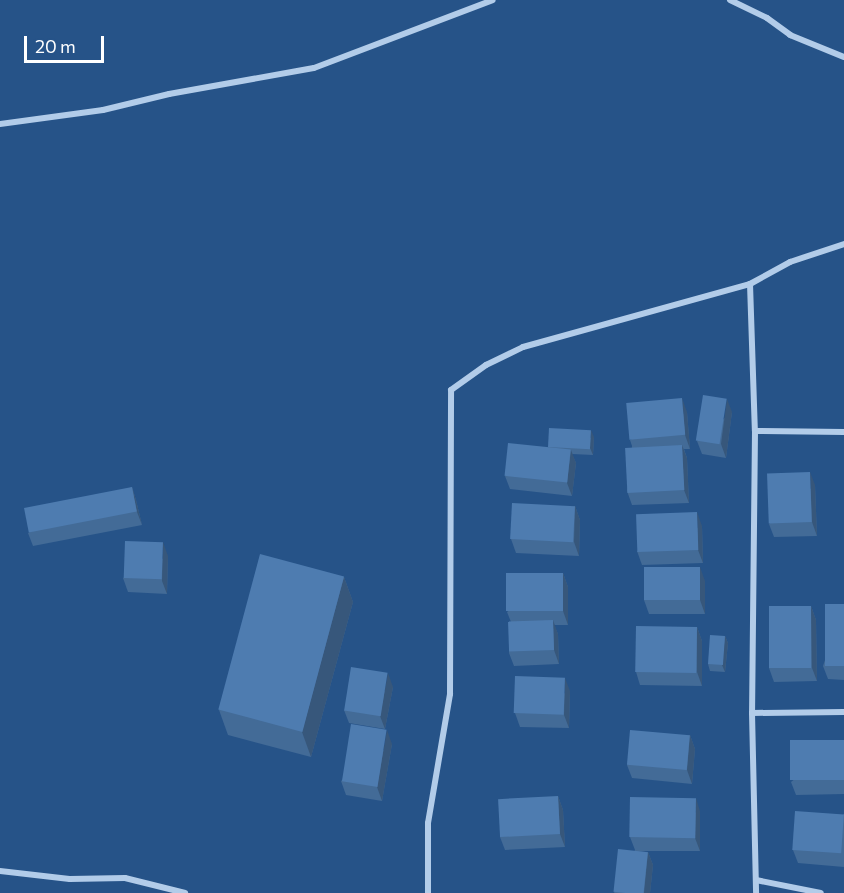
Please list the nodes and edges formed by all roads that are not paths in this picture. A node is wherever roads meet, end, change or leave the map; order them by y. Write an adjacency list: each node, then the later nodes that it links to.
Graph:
1 (493, 0): 4 (street)
2 (730, 0): 3 (street)
3 (844, 57)
4 (0, 124)
5 (844, 244): 6 (street)
6 (750, 284): 7 (street); 14 (street)
7 (755, 431): 8 (street); 10 (street)
8 (844, 432)
9 (844, 712): 10 (street)
10 (752, 713): 12 (street)
11 (0, 871): 13 (street)
12 (756, 880): 15 (street); 16 (street)
13 (185, 893)
14 (428, 893)
15 (756, 893)
16 (821, 893)

